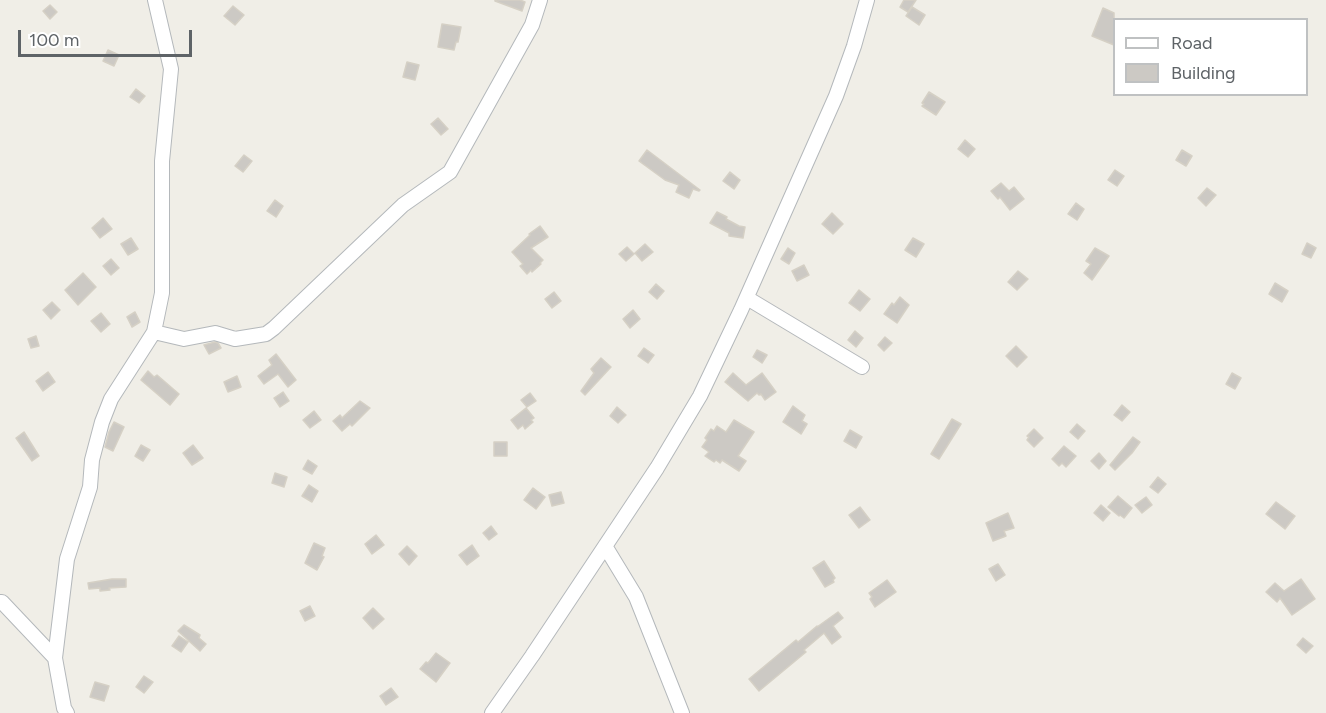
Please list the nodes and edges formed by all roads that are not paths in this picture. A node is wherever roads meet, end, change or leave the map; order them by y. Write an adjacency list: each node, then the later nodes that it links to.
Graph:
1 (155, 0): 5 (street)
2 (540, 0): 5 (street)
3 (867, 0): 4 (street)
4 (747, 298): 6 (street); 7 (street)
5 (154, 332): 9 (street)
6 (862, 367)
7 (605, 546): 11 (street); 12 (street)
8 (0, 602): 9 (street)
9 (55, 658): 10 (street)
10 (67, 713)
11 (492, 713)
12 (682, 713)

